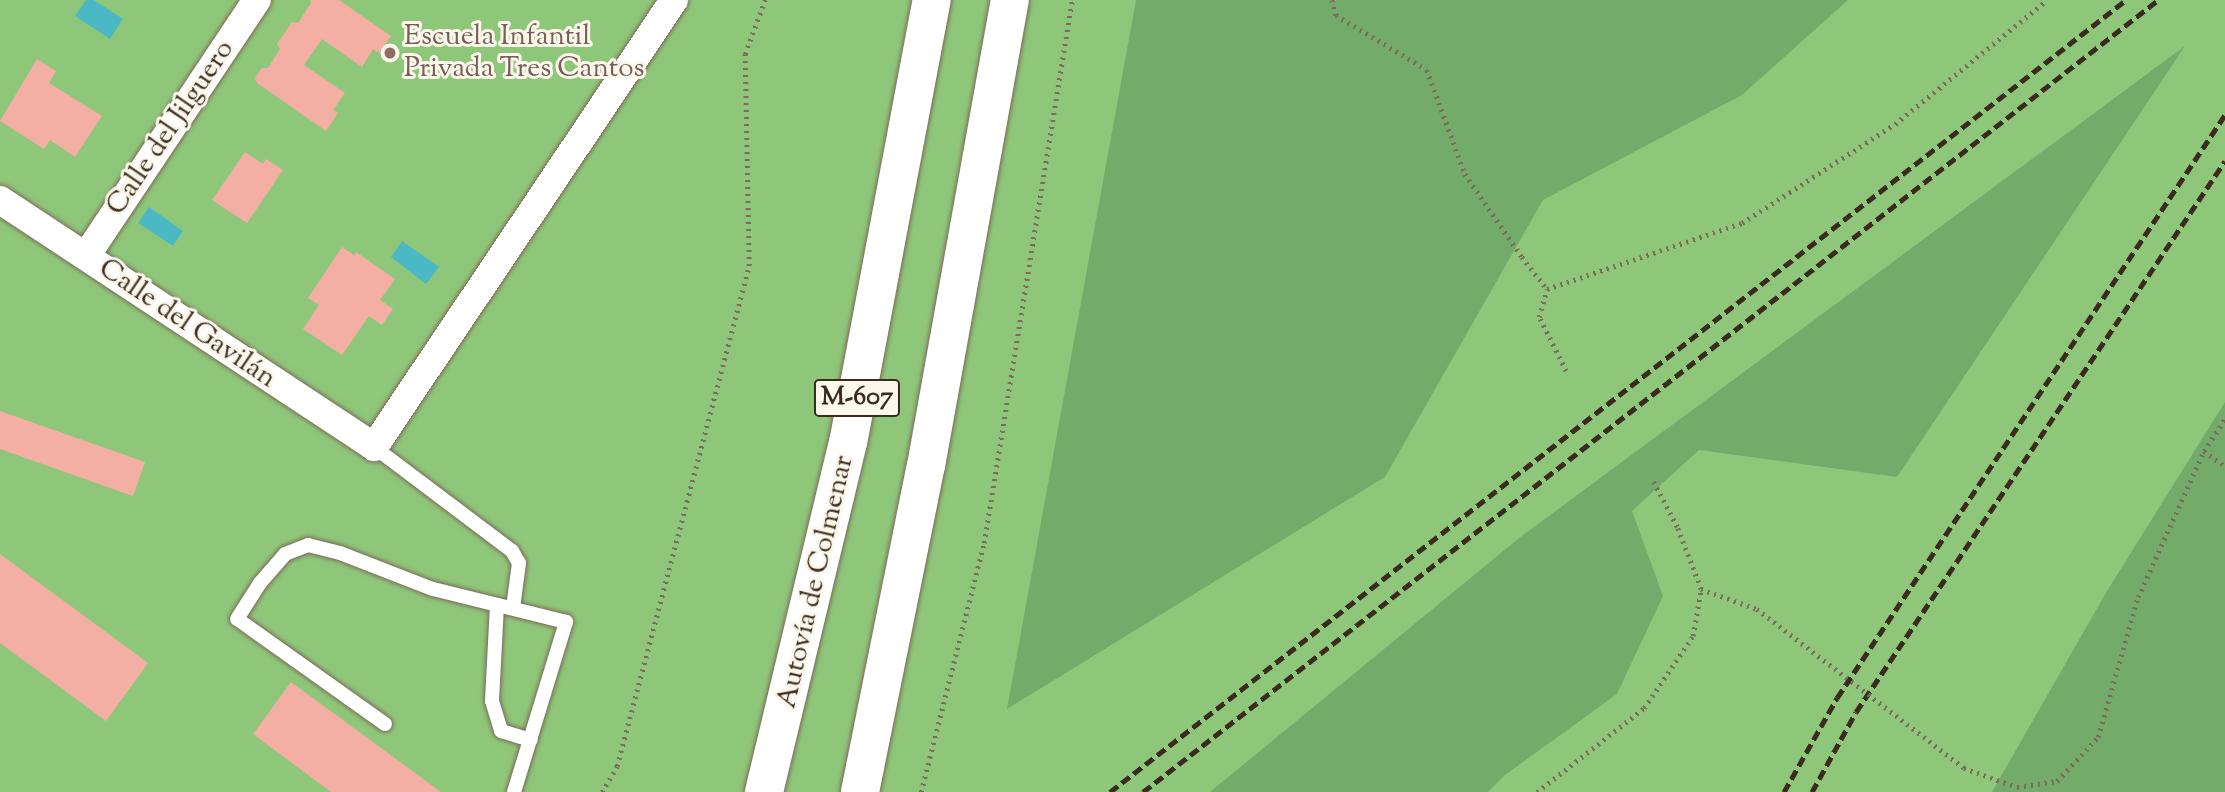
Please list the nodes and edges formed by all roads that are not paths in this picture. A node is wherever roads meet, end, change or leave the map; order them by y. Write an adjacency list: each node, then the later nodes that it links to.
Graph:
1 (257, 0): 6 (street, Calle del Jilguero)
2 (674, 0): 7 (street)
3 (932, 0): 13 (highway, Autovía de Colmenar / M-607)
4 (1010, 0): 14 (highway, M-607)
5 (0, 200): 6 (street, Calle del Gavilán)
6 (86, 256): 7 (street, Calle del Gavilán)
7 (374, 447): 9 (lane)
8 (497, 605): 9 (lane); 10 (lane); 11 (lane)
9 (513, 608): 11 (lane)
10 (384, 724)
11 (531, 740): 12 (lane)
12 (514, 792)
13 (764, 792)
14 (860, 792)

